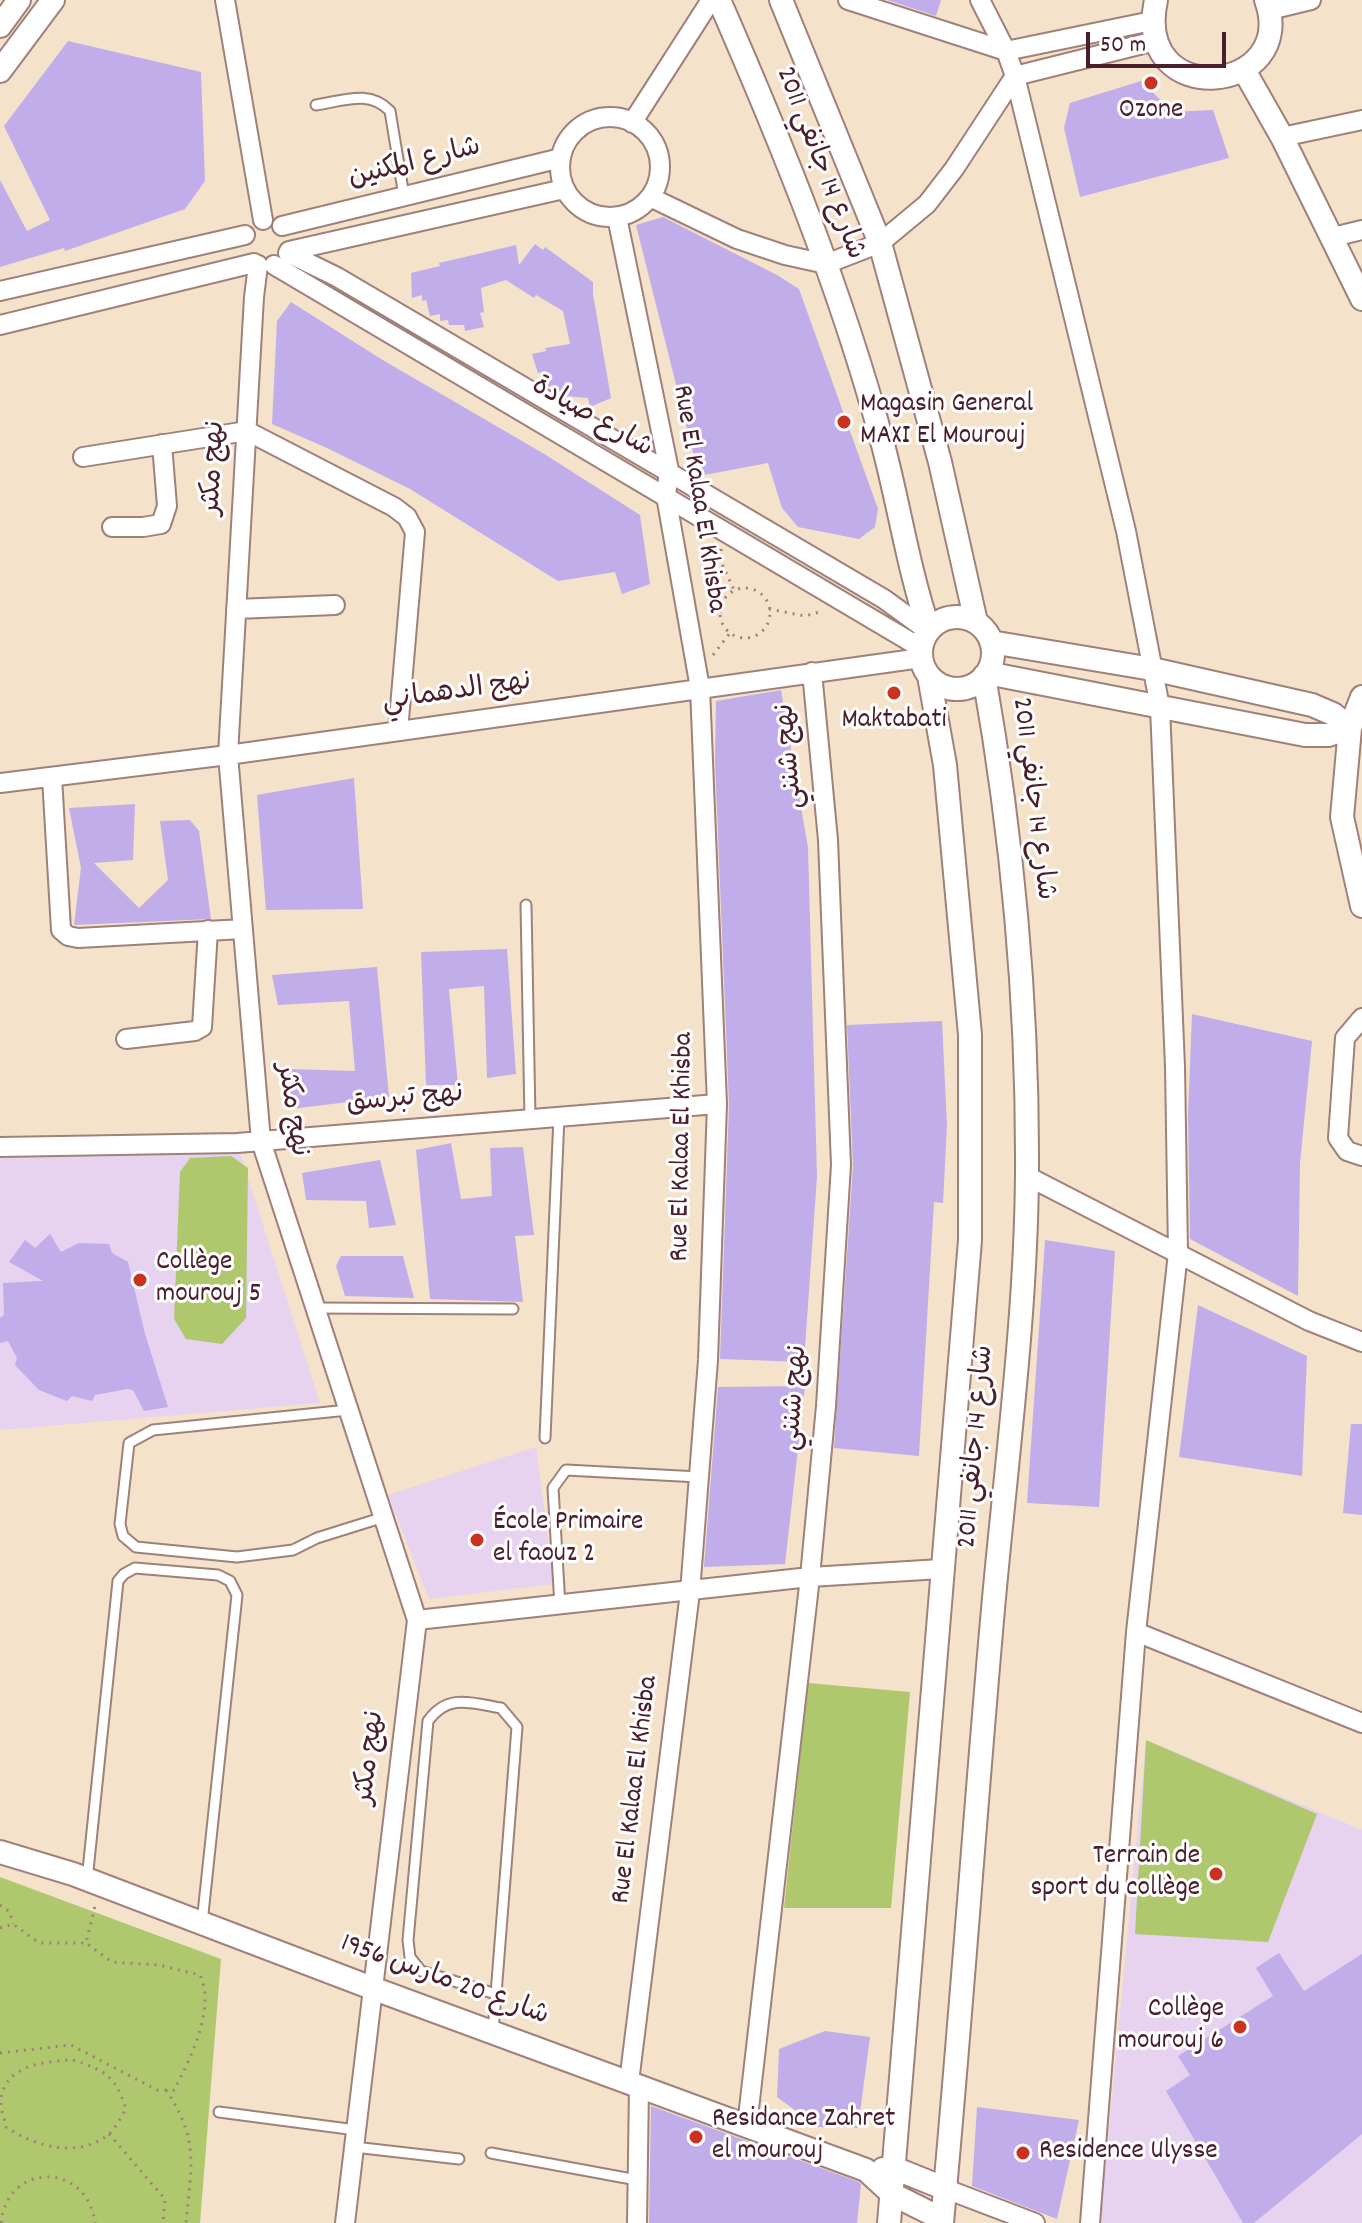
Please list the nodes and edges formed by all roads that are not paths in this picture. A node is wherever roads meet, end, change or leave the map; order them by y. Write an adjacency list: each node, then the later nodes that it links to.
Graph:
1 (19, 0): 12 (street)
2 (53, 0): 15 (street)
3 (225, 0): 26 (street)
4 (711, 0): 19 (street)
5 (719, 0): 33 (street, شارع 14 جانفي 2011)
6 (781, 0): 31 (street, شارع 14 جانفي 2011)
7 (848, 0): 13 (street)
8 (980, 0): 13 (street)
9 (1311, 0): 10 (street)
10 (1268, 5): 14 (street)
11 (1154, 21): 13 (street); 14 (street); 16 (street)
12 (0, 26)
13 (1006, 51): 16 (street)
14 (1244, 70): 20 (street)
15 (0, 71)
16 (1015, 76): 31 (street); 48 (street)
17 (316, 105): 23 (lane)
18 (1362, 120): 20 (street)
19 (632, 123): 21 (street); 24 (street)
20 (1282, 137): 30 (street)
21 (561, 158): 22 (street); 23 (street, شارع المكنين)
22 (564, 189): 25 (street); 32 (street, شارع المكنين)
23 (404, 196): 27 (street, شارع المكنين)
24 (650, 197): 25 (street); 33 (street)
25 (617, 217): 40 (street, Rue El Kalaa El Khisba)
26 (263, 220): 27 (street); 29 (street)
27 (282, 226): 32 (street)
28 (1362, 230): 30 (street)
29 (245, 235): 32 (street); 34 (street)
30 (1333, 237): 35 (street)
31 (880, 243): 33 (street); 45 (street, شارع 14 جانفي 2011)
32 (272, 259): 36 (street, شارع المكنين); 37 (street, نهج مكثر); 40 (street, شارع صيادة); 41 (street, شارع صيادة)
33 (826, 264): 47 (street, شارع 14 جانفي 2011)
34 (0, 291)
35 (1362, 299)
36 (0, 325)
37 (247, 431): 38 (street); 44 (street, نهج مكثر); 55 (street)
38 (162, 444): 39 (street); 42 (street)
39 (83, 457)
40 (669, 470): 41 (street, Rue El Kalaa El Khisba); 47 (street, شارع صيادة)
41 (666, 496): 47 (street, شارع صيادة); 51 (street, Rue El Kalaa El Khisba)
42 (112, 527)
43 (335, 605): 44 (street)
44 (236, 609): 56 (street, نهج مكثر)
45 (976, 622): 46 (street); 47 (street)
46 (991, 642): 48 (street); 50 (street)
47 (925, 649): 49 (street, نهج الدهماني); 50 (street); 80 (street, شارع 14 جانفي 2011)
48 (1152, 669): 53 (street); 54 (street)
49 (812, 672): 51 (street, نهج الدهماني); 81 (street, نهج شنني)
50 (985, 674): 53 (street); 71 (street, شارع 14 جانفي 2011)
51 (700, 688): 55 (street, نهج الدهماني); 65 (street, Rue El Kalaa El Khisba)
52 (1362, 697): 54 (street)
53 (1160, 707): 54 (street); 72 (street)
54 (1356, 730): 60 (street)
55 (398, 731): 56 (street, نهج الدهماني)
56 (228, 755): 57 (street, نهج الدهماني); 61 (street, نهج مكثر)
57 (52, 777): 58 (street, نهج الدهماني); 62 (street)
58 (0, 783)
59 (526, 905): 67 (lane)
60 (1362, 906)
61 (243, 929): 62 (street); 68 (street, نهج مكثر)
62 (208, 930): 64 (street)
63 (1362, 1018): 70 (street)
64 (126, 1039)
65 (717, 1104): 66 (street, نهج تبرسق); 78 (street, Rue El Kalaa El Khisba)
66 (559, 1117): 67 (street, نهج تبرسق); 77 (lane)
67 (530, 1119): 68 (street, نهج تبرسق)
68 (261, 1141): 69 (street, نهج تبرسق); 73 (street, نهج مكثر)
69 (0, 1147)
70 (1362, 1156)
71 (1027, 1176): 72 (street); 102 (street, شارع 14 جانفي 2011)
72 (1178, 1253): 75 (street); 85 (street)
73 (314, 1308): 74 (lane); 76 (street, نهج مكثر)
74 (513, 1309)
75 (1362, 1342)
76 (348, 1410): 79 (street, نهج مكثر); 79 (lane)
77 (545, 1438)
78 (699, 1477): 82 (street, Rue El Kalaa El Khisba); 83 (lane)
79 (384, 1517): 84 (street, نهج مكثر)
80 (941, 1569): 81 (street); 99 (street, شارع 14 جانفي 2011)
81 (810, 1577): 82 (street); 95 (street, نهج شنني)
82 (690, 1592): 83 (street); 93 (street, Rue El Kalaa El Khisba)
83 (560, 1606): 84 (street)
84 (417, 1620): 90 (street, نهج مكثر)
85 (1136, 1632): 86 (street); 109 (street)
86 (1362, 1723)
87 (0, 1852): 88 (street, شارع 20 مارس 1956)
88 (87, 1880): 89 (street, شارع 20 مارس 1956); 89 (lane)
89 (202, 1923): 90 (street, شارع 20 مارس 1956)
90 (372, 1988): 92 (street, شارع 20 مارس 1956); 96 (street, نهج مكثر)
91 (496, 1994): 91 (lane); 92 (lane)
92 (493, 2032): 93 (street, شارع 20 مارس 1956)
93 (634, 2084): 95 (street, شارع 20 مارس 1956); 101 (street, Rue El Kalaa El Khisba)
94 (219, 2112): 96 (lane)
95 (747, 2126): 100 (street, شارع 20 مارس 1956)
96 (355, 2138): 98 (lane); 105 (street, نهج مكثر)
97 (491, 2153): 101 (lane)
98 (459, 2159)
99 (894, 2168): 100 (street, شارع 20 مارس 1956); 102 (street); 103 (street, شارع 14 جانفي 2011)
100 (866, 2170): 103 (street, شارع 20 مارس 1956)
101 (637, 2180): 106 (street, Rue El Kalaa El Khisba)
102 (946, 2189): 104 (street, شارع 14 جانفي 2011); 108 (street)
103 (892, 2194): 104 (street, شارع 20 مارس 1956); 107 (street, شارع 14 جانفي 2011)
104 (945, 2222)
105 (345, 2223)
106 (637, 2223)
107 (889, 2223)
108 (1035, 2223)
109 (1090, 2223)

